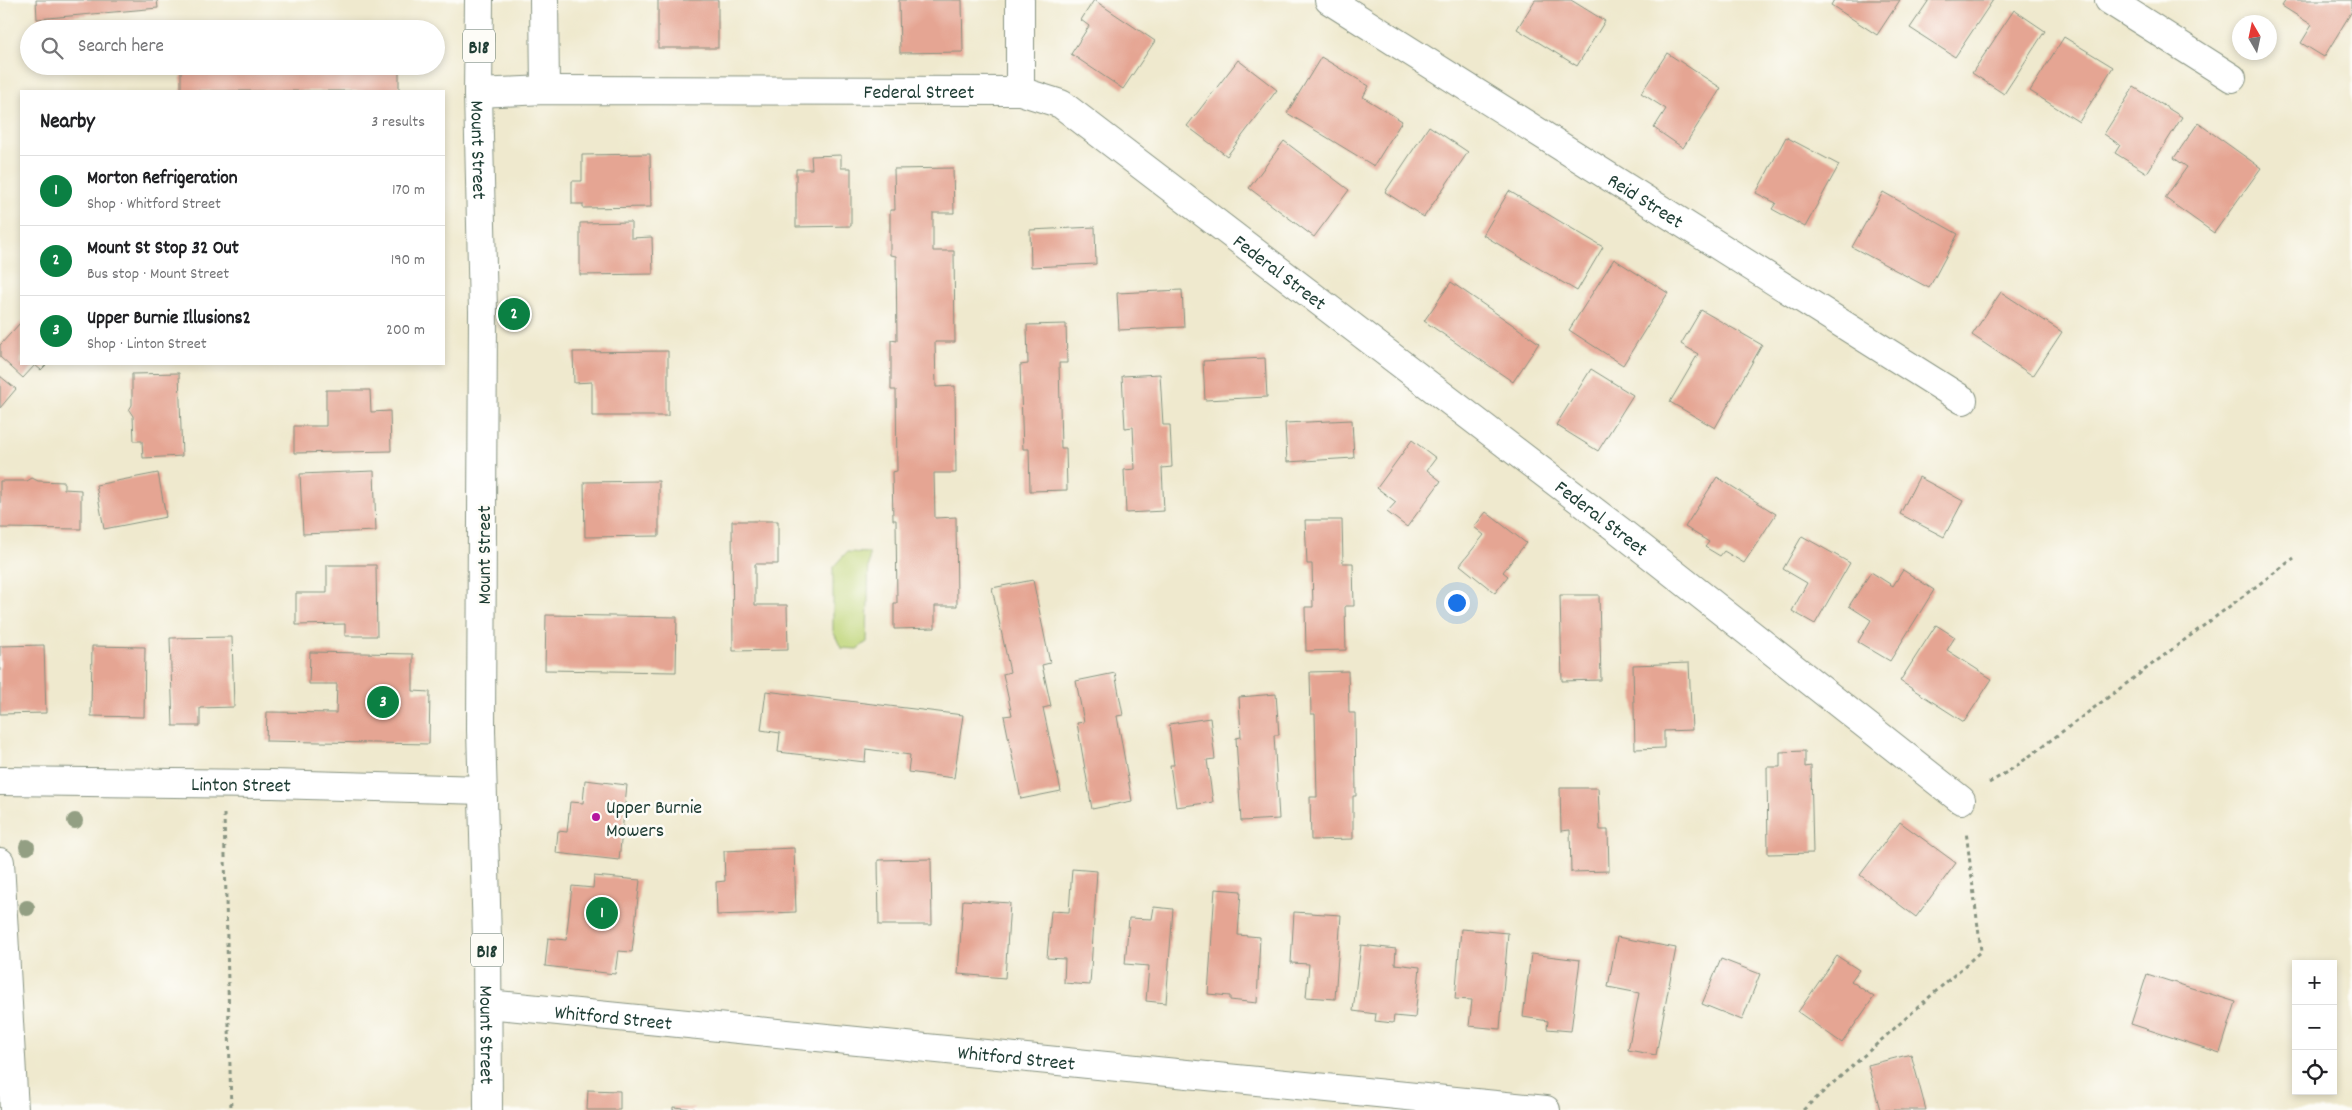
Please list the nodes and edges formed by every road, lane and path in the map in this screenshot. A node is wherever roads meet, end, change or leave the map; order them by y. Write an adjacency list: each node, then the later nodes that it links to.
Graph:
1 (479, 0): 9 (main road, Mount Street / B18)
2 (544, 0): 7 (main road)
3 (1020, 0): 8 (main road)
4 (1329, 0): 10 (main road, Reid Street)
5 (2110, 0): 6 (main road)
6 (2232, 78)
7 (544, 90): 8 (main road, Federal Street); 9 (main road, Federal Street)
8 (1020, 91): 15 (main road, Federal Street)
9 (478, 92): 14 (main road, Mount Street / B18)
10 (1963, 400)
11 (2294, 558): 15 (path)
12 (0, 781): 13 (main road, Linton Street)
13 (224, 784): 14 (main road, Linton Street); 19 (path)
14 (482, 790): 17 (main road, Mount Street / B18)
15 (1961, 800): 22 (path)
16 (0, 862): 18 (main road)
17 (488, 1004): 20 (main road, Mount Street / B18); 21 (main road, Whitford Street)
18 (14, 1110)
19 (230, 1110)
20 (488, 1110)
21 (1546, 1110)
22 (1803, 1110)

